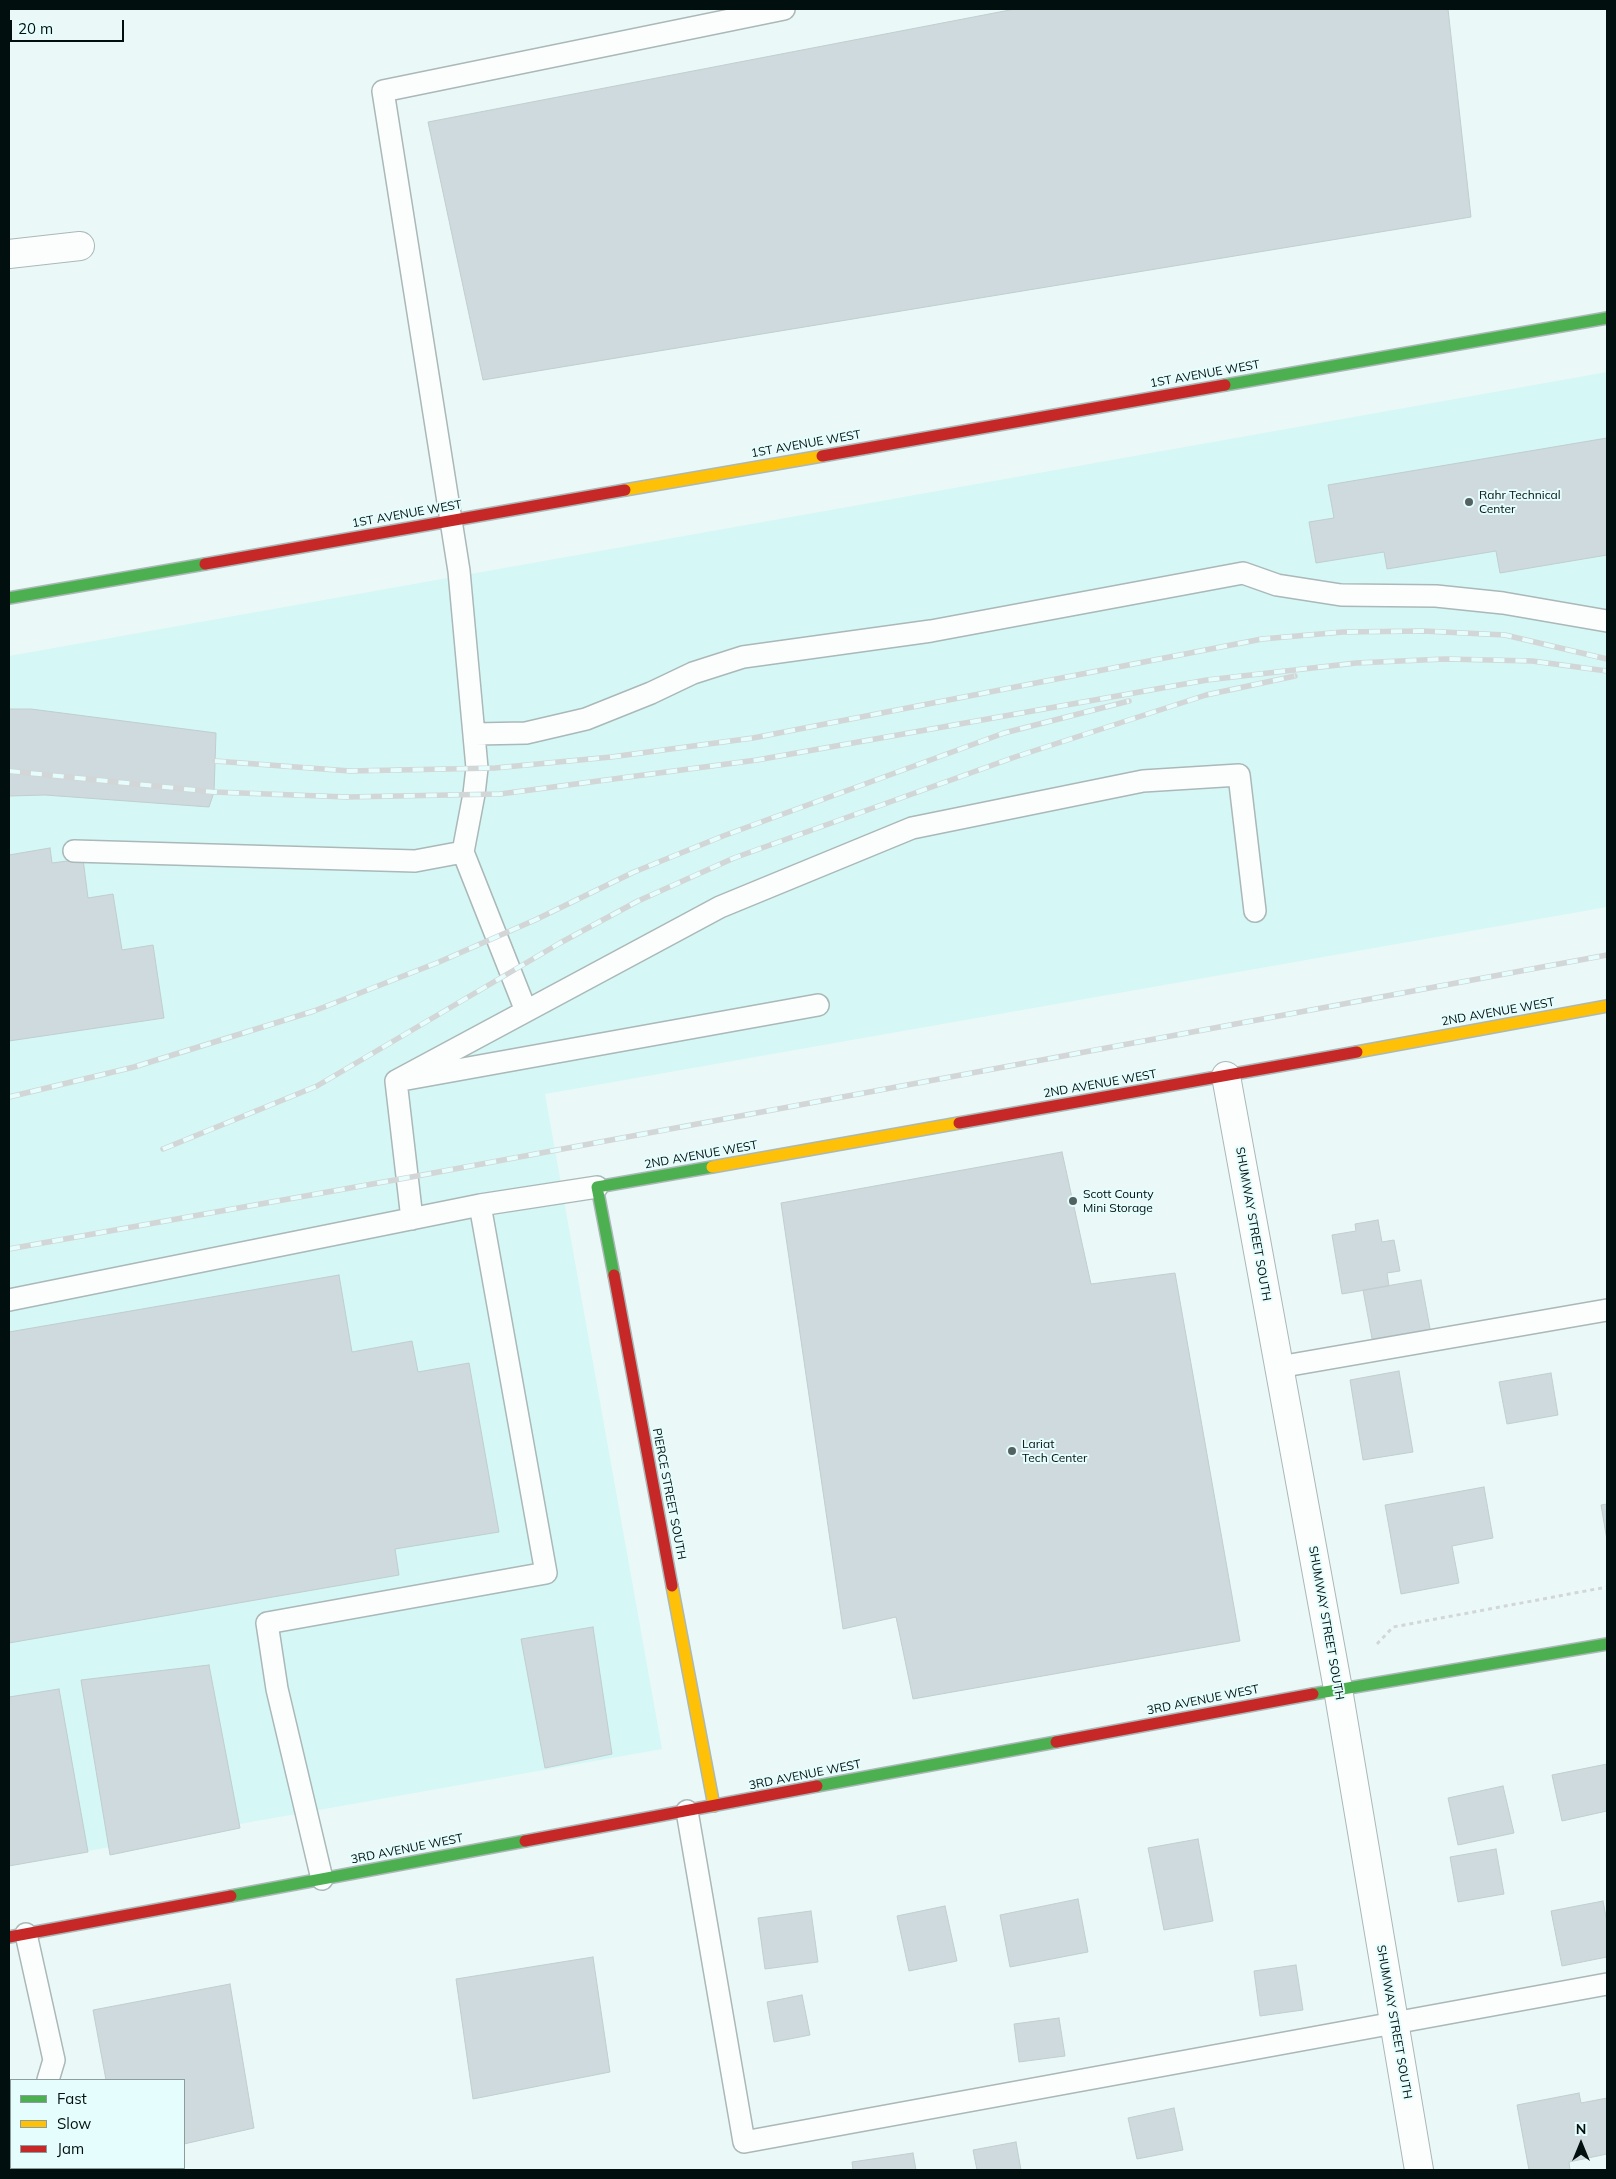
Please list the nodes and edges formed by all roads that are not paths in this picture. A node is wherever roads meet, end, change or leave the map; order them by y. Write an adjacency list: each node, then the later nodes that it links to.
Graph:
1 (784, 9): 5 (lane)
2 (80, 246): 3 (street)
3 (9, 254)
4 (1607, 318): 5 (street, 1ST AVENUE WEST)
5 (451, 520): 6 (street, 1ST AVENUE WEST); 8 (lane)
6 (9, 598)
7 (1607, 621): 8 (lane)
8 (475, 734): 10 (lane)
9 (74, 852): 10 (lane)
10 (463, 852): 14 (lane)
11 (1256, 911): 14 (lane)
12 (818, 1005): 16 (lane)
13 (1607, 1006): 15 (street, 2ND AVENUE WEST)
14 (526, 1011): 16 (lane)
15 (1226, 1076): 17 (street, 2ND AVENUE WEST); 22 (street, SHUMWAY STREET SOUTH)
16 (396, 1081): 19 (lane)
17 (597, 1187): 18 (lane); 25 (street, PIERCE STREET SOUTH)
18 (480, 1205): 19 (lane); 27 (lane)
19 (412, 1219): 20 (lane)
20 (9, 1300)
21 (1607, 1310): 22 (lane)
22 (1279, 1367): 24 (street, SHUMWAY STREET SOUTH)
23 (1607, 1644): 24 (street, 3RD AVENUE WEST)
24 (1338, 1688): 25 (street, 3RD AVENUE WEST); 30 (street, SHUMWAY STREET SOUTH)
25 (714, 1806): 26 (street, 3RD AVENUE WEST)
26 (687, 1811): 27 (street, 3RD AVENUE WEST); 30 (lane)
27 (322, 1879): 28 (street, 3RD AVENUE WEST)
28 (18, 1936): 31 (lane)
29 (1607, 1984): 30 (lane)
30 (1394, 2023): 32 (street, SHUMWAY STREET SOUTH)
31 (48, 2079)
32 (1419, 2170)

